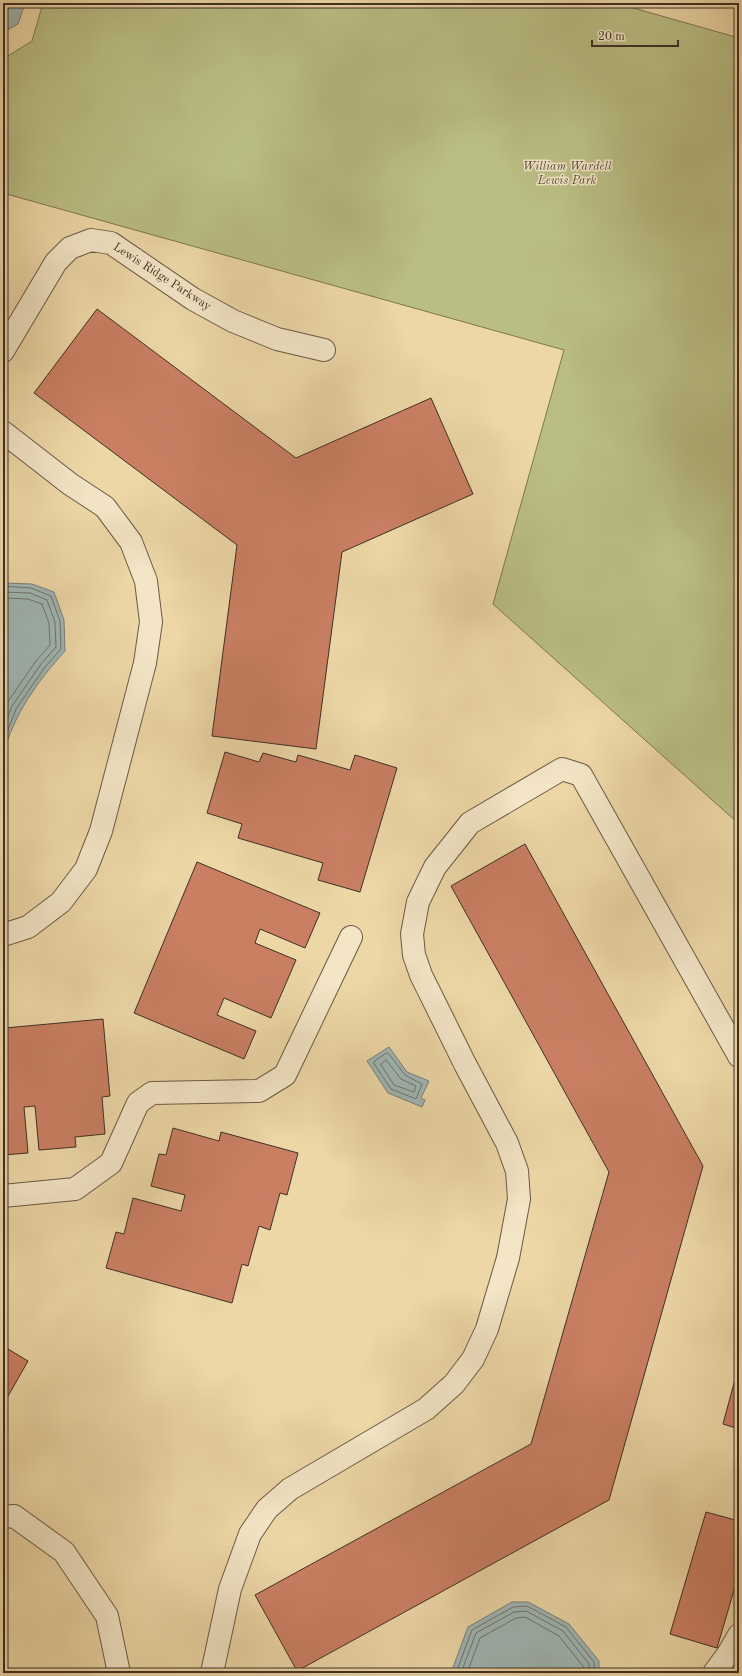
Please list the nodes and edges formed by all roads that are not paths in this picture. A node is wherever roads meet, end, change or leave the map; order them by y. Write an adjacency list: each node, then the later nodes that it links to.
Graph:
1 (324, 350): 2 (street, Lewis Ridge Parkway)
2 (3, 351)
3 (3, 432): 4 (street)
4 (3, 935)
5 (351, 937): 7 (street)
6 (739, 1056): 11 (street)
7 (3, 1196)
8 (3, 1518): 10 (street)
9 (739, 1634): 12 (street)
10 (119, 1673)
11 (212, 1673)
12 (714, 1673)

